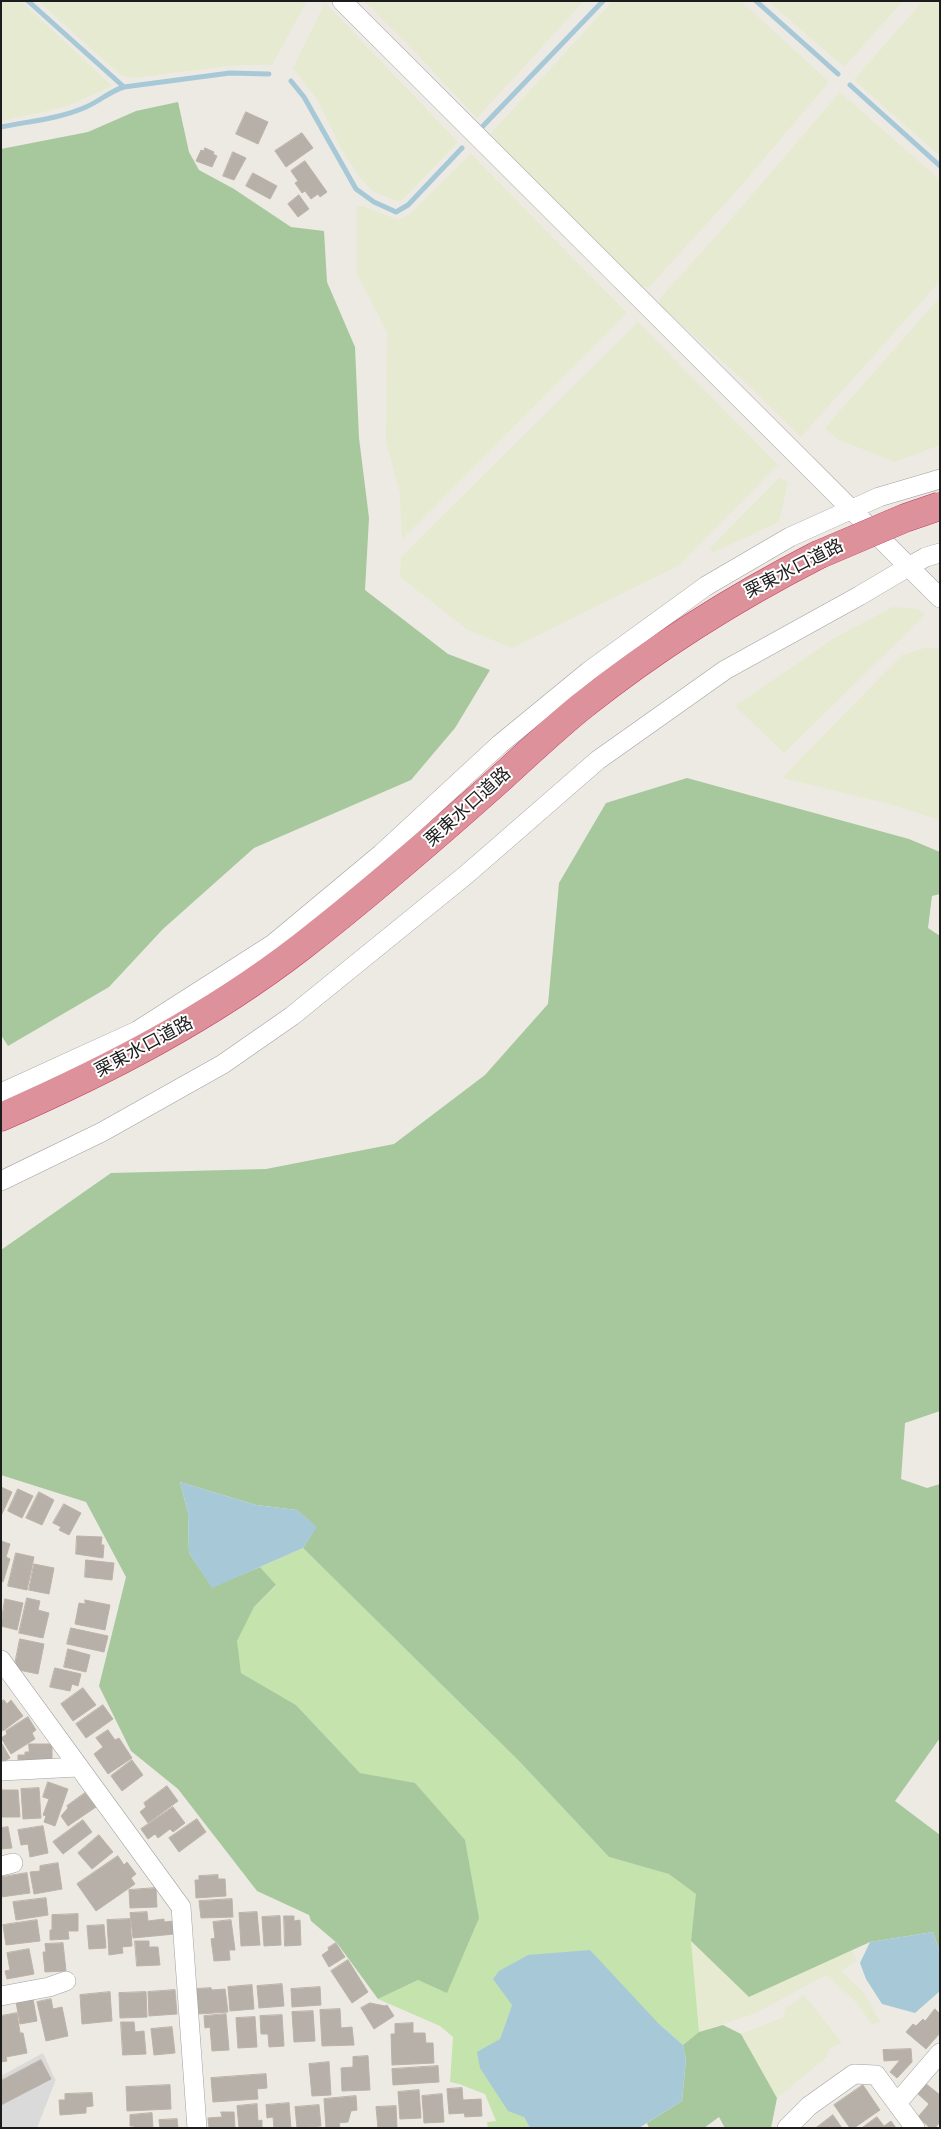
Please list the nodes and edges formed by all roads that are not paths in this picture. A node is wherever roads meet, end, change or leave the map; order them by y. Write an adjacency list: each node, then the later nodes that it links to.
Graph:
1 (342, 1): 4 (street)
2 (940, 478): 4 (street)
3 (940, 506): 9 (highway, 栗東水口道路, bridge)
4 (851, 510): 6 (street); 8 (street)
5 (940, 553): 6 (street)
6 (908, 567): 7 (street); 10 (street)
7 (940, 598)
8 (1, 1093)
9 (1, 1117)
10 (1, 1181)
11 (1, 1660): 12 (street)
12 (78, 1767): 13 (street); 18 (street)
13 (1, 1771)
14 (66, 1981): 15 (street)
15 (1, 1996)
16 (940, 2053): 17 (street)
17 (897, 2103): 19 (street); 20 (street)
18 (197, 2128)
19 (787, 2128)
20 (915, 2128)

